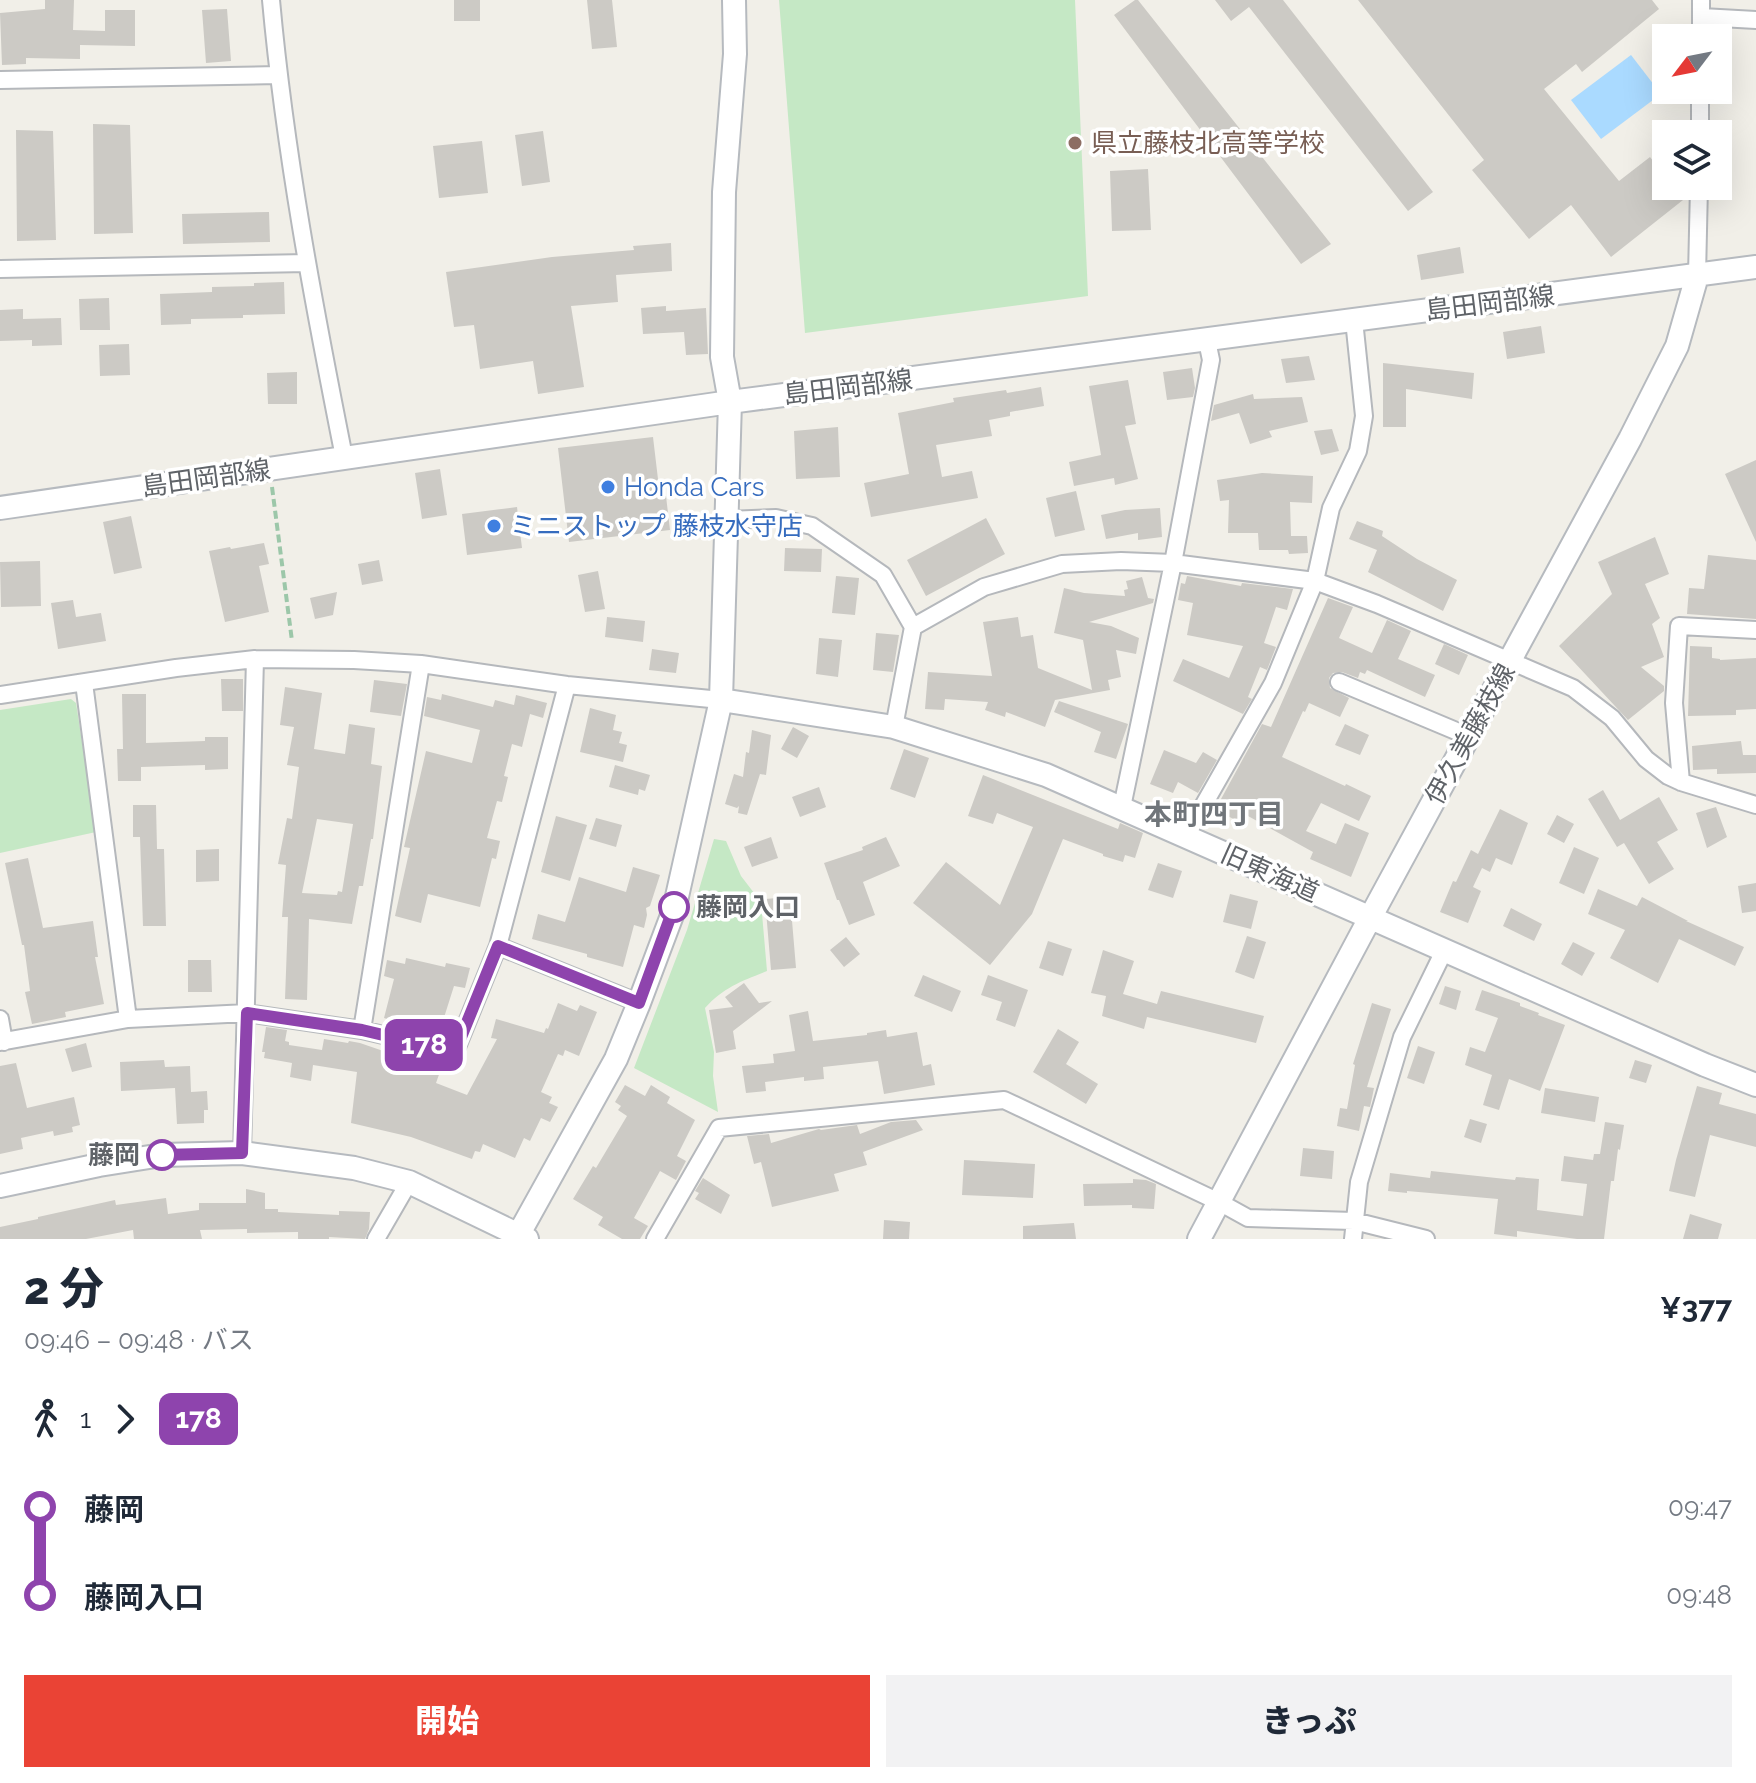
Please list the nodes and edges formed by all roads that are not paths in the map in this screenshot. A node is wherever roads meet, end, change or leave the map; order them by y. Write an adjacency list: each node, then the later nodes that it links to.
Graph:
1 (271, 0): 5 (street)
2 (734, 0): 14 (street)
3 (1702, 9): 4 (street)
4 (1756, 20)
5 (278, 75): 6 (street); 8 (street)
6 (0, 80)
7 (1699, 200): 11 (street)
8 (307, 263): 10 (street); 15 (street)
9 (1756, 267): 11 (street)
10 (0, 269)
11 (1697, 276): 12 (street, 島田岡部線); 23 (street, 伊久美藤枝線)
12 (1354, 320): 13 (street, 島田岡部線); 19 (street)
13 (1207, 341): 14 (street, 島田岡部線); 18 (street)
14 (730, 402): 15 (street, 島田岡部線); 17 (street)
15 (344, 457): 16 (street, 島田岡部線)
16 (0, 508)
17 (727, 520): 20 (street); 29 (street)
18 (1173, 563): 19 (street); 20 (street); 34 (street)
19 (1315, 581): 23 (street); 35 (street)
20 (913, 627): 30 (street)
21 (1756, 630): 32 (street)
22 (255, 659): 24 (street); 26 (street); 40 (street)
23 (1510, 661): 31 (street, 伊久美藤枝線); 32 (street)
24 (421, 664): 27 (street); 43 (street)
25 (1339, 682): 31 (street)
26 (84, 683): 28 (street); 42 (street)
27 (567, 685): 29 (street); 37 (street)
28 (0, 695)
29 (721, 700): 30 (street, 旧東海道); 39 (street)
30 (894, 727): 34 (street, 旧東海道)
31 (1468, 736): 36 (street, 伊久美藤枝線)
32 (1681, 782): 33 (street)
33 (1756, 805)
34 (1122, 807): 35 (street, 旧東海道)
35 (1186, 836): 36 (street, 旧東海道)
36 (1370, 918): 38 (street, 旧東海道); 49 (street, 伊久美藤枝線)
37 (498, 946): 39 (street); 43 (street)
38 (1444, 951): 45 (street, 旧東海道); 50 (street)
39 (639, 1003): 51 (street)
40 (247, 1013): 42 (street); 43 (street); 46 (street)
41 (0, 1019): 44 (street)
42 (128, 1019): 44 (street)
43 (362, 1030)
44 (2, 1042)
45 (1756, 1085)
46 (242, 1153): 47 (street); 48 (street)
47 (409, 1182): 51 (street); 52 (street)
48 (0, 1186)
49 (1219, 1202): 50 (street); 53 (street); 54 (street, 伊久美藤枝線)
50 (1354, 1221): 55 (street); 56 (street)
51 (521, 1237)
52 (376, 1239)
53 (655, 1239)
54 (1199, 1239)
55 (1353, 1239)
56 (1426, 1239)

